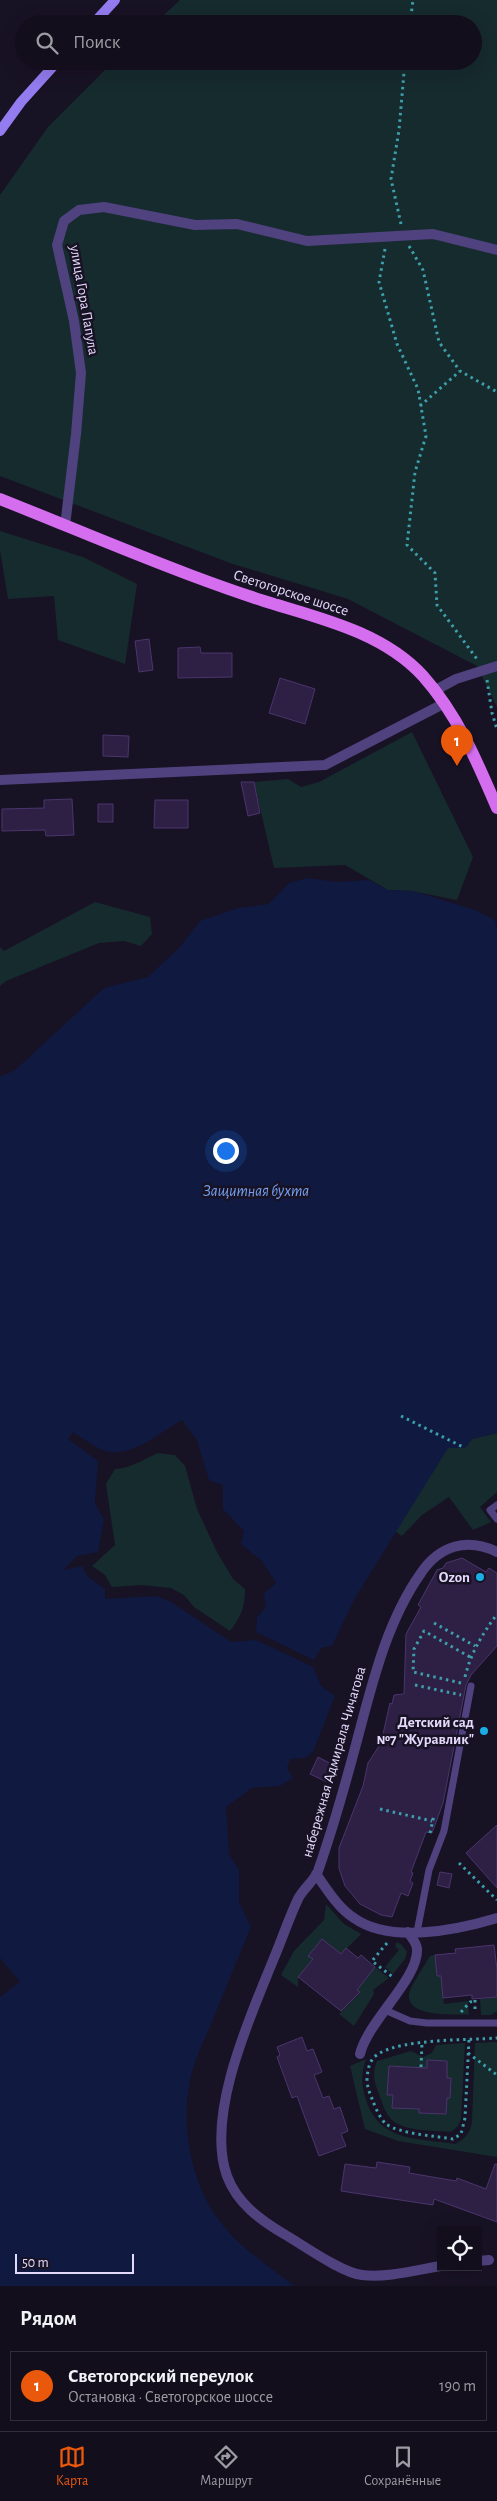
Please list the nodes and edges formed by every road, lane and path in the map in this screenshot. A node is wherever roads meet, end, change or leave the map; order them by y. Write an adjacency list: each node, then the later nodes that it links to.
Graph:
1 (115, 0): 3 (main road)
2 (413, 0): 4 (path)
3 (101, 15)
4 (411, 15)
5 (50, 70): 7 (main road)
6 (404, 70): 8 (path)
7 (0, 131)
8 (403, 235): 9 (street, улица Гора Папула); 10 (street, улица Гора Папула); 11 (path)
9 (388, 236): 13 (path); 15 (street, улица Гора Папула)
10 (497, 250)
11 (460, 371): 12 (path); 13 (path)
12 (496, 390)
13 (420, 407): 16 (path)
14 (0, 499): 15 (main road, Светогорское шоссе)
15 (65, 526): 18 (main road, Светогорское шоссе)
16 (438, 605)
17 (497, 666): 18 (street)
18 (434, 692): 19 (main road, Светогорское шоссе)
19 (444, 704): 20 (street); 21 (main road, Светогорское шоссе)
20 (0, 780)
21 (497, 808)
22 (401, 1416): 23 (path)
23 (465, 1448)
24 (497, 1505): 25 (lane)
25 (497, 1519)
26 (497, 1552): 36 (street, набережная Адмирала Чичагова)
27 (497, 1614): 28 (path)
28 (434, 1623)
29 (470, 1657): 31 (path)
30 (415, 1685): 32 (path)
31 (468, 1685): 40 (lane)
32 (461, 1695)
33 (380, 1809): 34 (path)
34 (432, 1821)
35 (459, 1863): 37 (path)
36 (316, 1874): 39 (street); 53 (street, набережная Адмирала Чичагова)
37 (497, 1900)
38 (497, 1918): 40 (street)
39 (396, 1931): 40 (street); 41 (path)
40 (413, 1932): 42 (street)
41 (394, 1978)
42 (385, 2010): 45 (lane); 50 (street)
43 (457, 2016): 44 (path)
44 (475, 2017)
45 (497, 2022)
46 (497, 2038): 47 (path)
47 (469, 2040): 48 (path); 49 (path)
48 (422, 2043): 49 (path); 51 (path)
49 (468, 2053): 52 (path)
50 (360, 2054)
51 (421, 2067)
52 (497, 2075)
53 (437, 2267)

